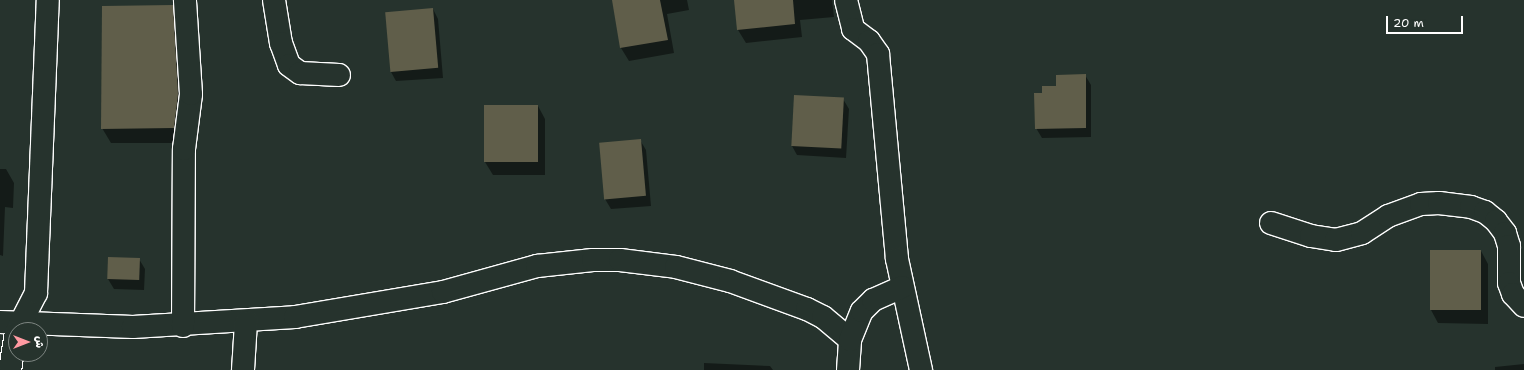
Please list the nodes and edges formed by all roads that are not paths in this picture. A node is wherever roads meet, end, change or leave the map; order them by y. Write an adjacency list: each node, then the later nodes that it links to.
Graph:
1 (48, 0): 9 (street)
2 (185, 0): 11 (street)
3 (274, 0): 5 (street)
4 (846, 0): 7 (street)
5 (339, 75)
6 (1271, 223): 8 (street)
7 (902, 287): 13 (street); 16 (street)
8 (1524, 306)
9 (17, 322)
10 (246, 322): 11 (street); 13 (street); 14 (street)
11 (183, 326): 12 (street)
12 (48, 327)
13 (850, 340): 15 (street)
14 (243, 370)
15 (848, 370)
16 (921, 370)

